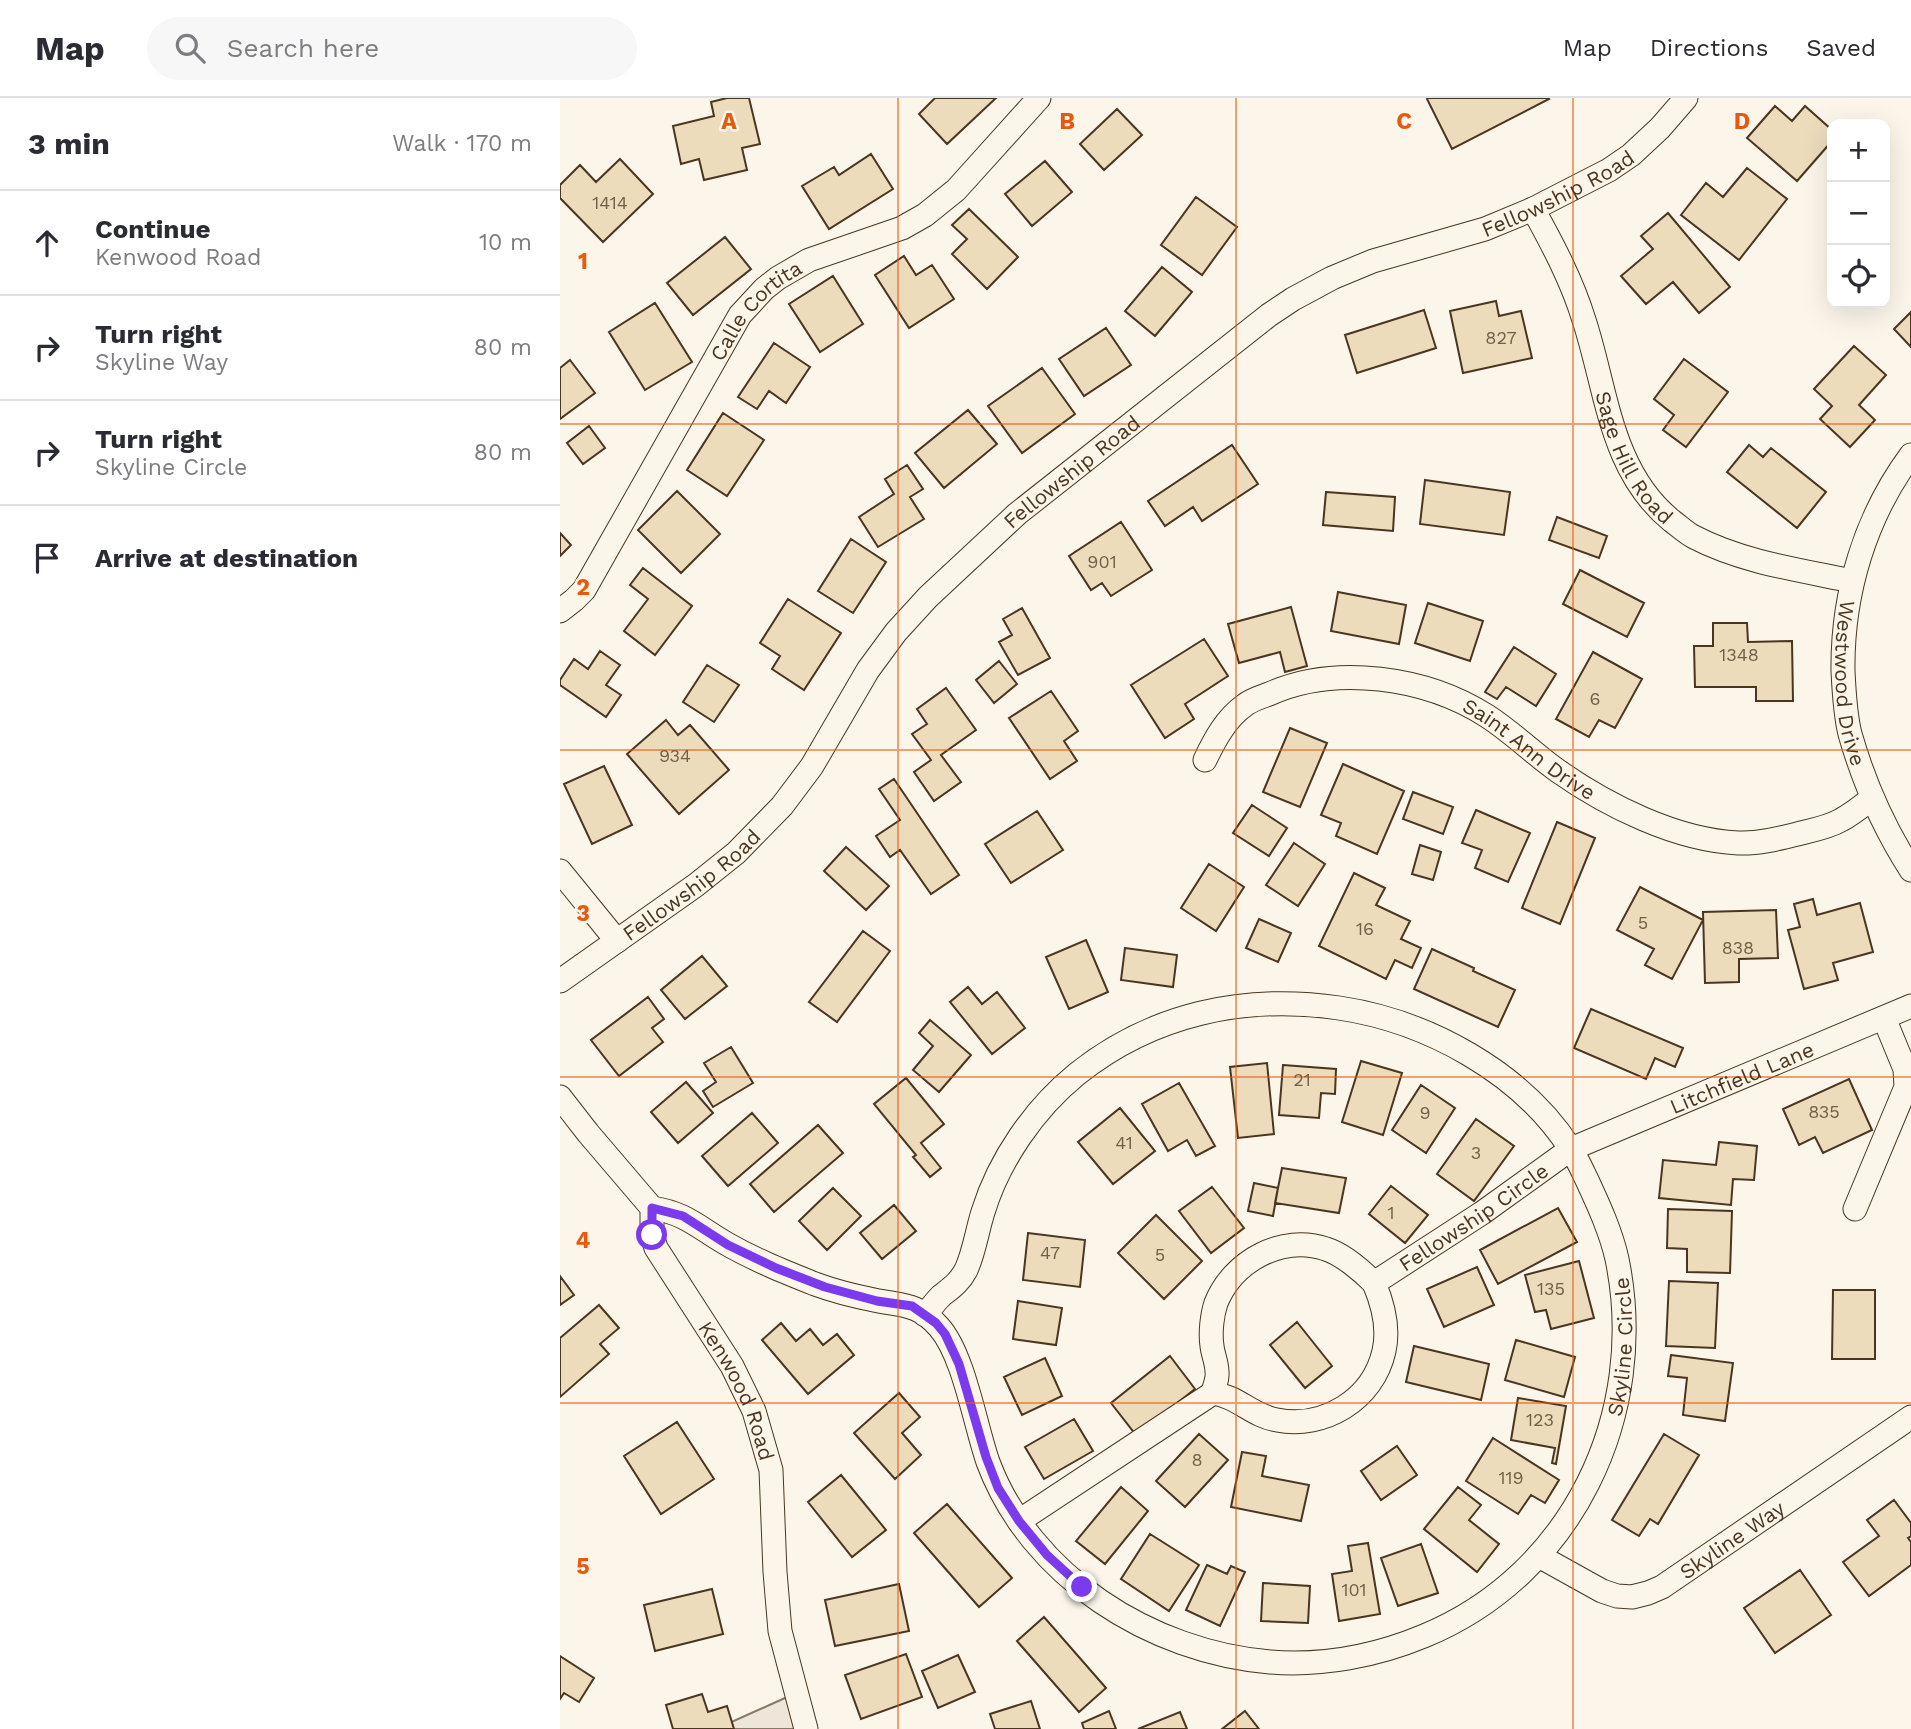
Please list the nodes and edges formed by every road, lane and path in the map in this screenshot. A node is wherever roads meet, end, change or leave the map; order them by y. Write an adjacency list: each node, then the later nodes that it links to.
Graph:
1 (1039, 98): 6 (street, Calle Cortita)
2 (1686, 98): 3 (street, Fellowship Road)
3 (1533, 209): 5 (street, Sage Hill Road); 11 (street, Fellowship Road)
4 (1911, 456): 5 (street, Westwood Drive)
5 (1852, 581): 8 (street, Westwood Drive)
6 (560, 611)
7 (1205, 761): 8 (street, Saint Ann Drive)
8 (1871, 799): 9 (street, Westwood Drive)
9 (1911, 870)
10 (560, 871): 11 (street)
11 (617, 941): 12 (street, Fellowship Road)
12 (560, 981)
13 (1911, 1006): 14 (street, Litchfield Lane)
14 (1884, 1018): 16 (street, Litchfield Lane); 18 (street)
15 (560, 1097): 17 (street)
16 (1571, 1149): 19 (street, Fellowship Circle); 20 (street, Skyline Circle); 24 (street, Skyline Circle)
17 (652, 1208): 20 (street); 25 (street, Kenwood Road)
18 (1855, 1209)
19 (1374, 1283): 21 (street); 21 (street)
20 (925, 1315): 23 (street, Skyline Circle)
21 (1213, 1393): 23 (street)
22 (1911, 1417): 24 (street, Skyline Way)
23 (1019, 1521): 24 (street, Skyline Circle)
24 (1539, 1556)
25 (806, 1729)

